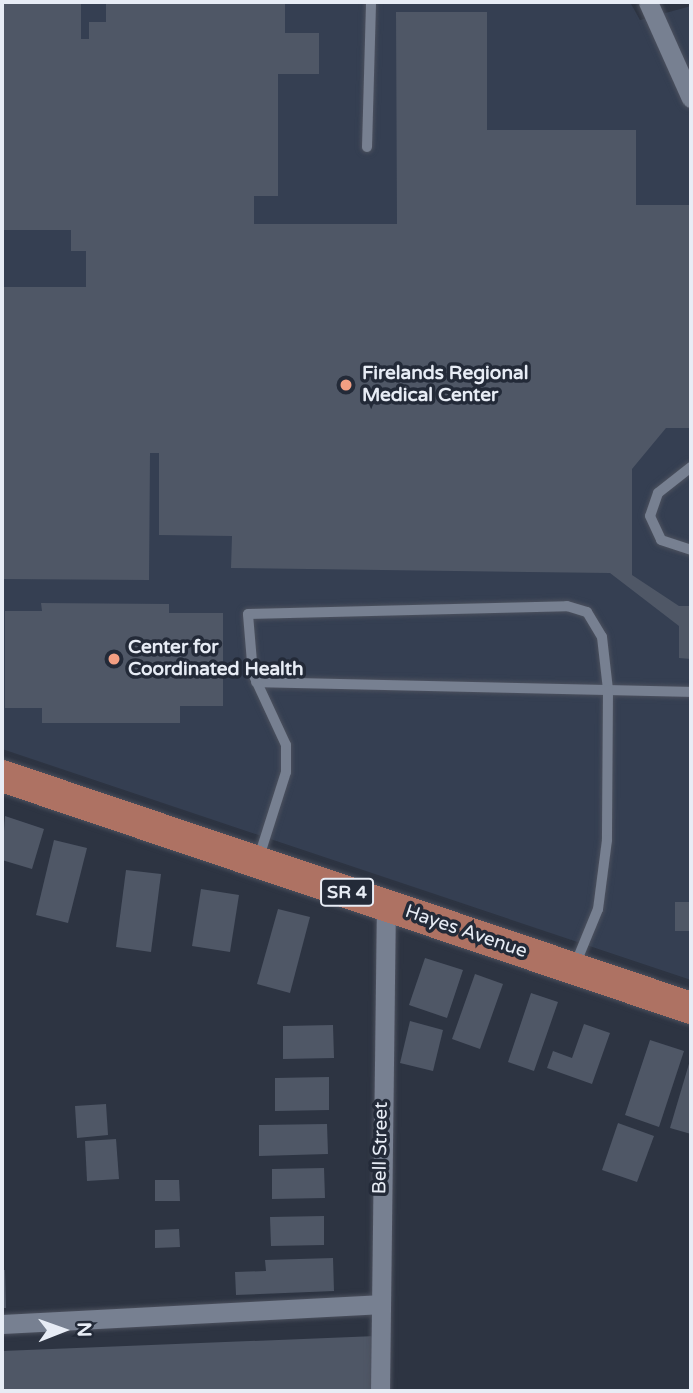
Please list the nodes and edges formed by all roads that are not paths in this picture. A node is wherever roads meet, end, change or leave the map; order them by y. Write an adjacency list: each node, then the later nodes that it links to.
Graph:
1 (371, 2): 4 (lane)
2 (653, 3): 3 (street)
3 (691, 98)
4 (367, 147)
5 (691, 467): 6 (lane)
6 (691, 550)
7 (256, 682): 8 (lane); 8 (lane); 11 (lane)
8 (608, 690): 9 (lane); 13 (lane)
9 (690, 692)
10 (2, 776): 11 (main road, Hayes Avenue / SR 4)
11 (257, 861): 12 (main road, Hayes Avenue / SR 4)
12 (386, 905): 13 (main road, Hayes Avenue / SR 4); 15 (street, Bell Street)
13 (574, 968): 14 (main road, Hayes Avenue / SR 4)
14 (691, 1008)
15 (378, 1304): 16 (street); 17 (street, Bell Street)
16 (2, 1324)
17 (380, 1391)

